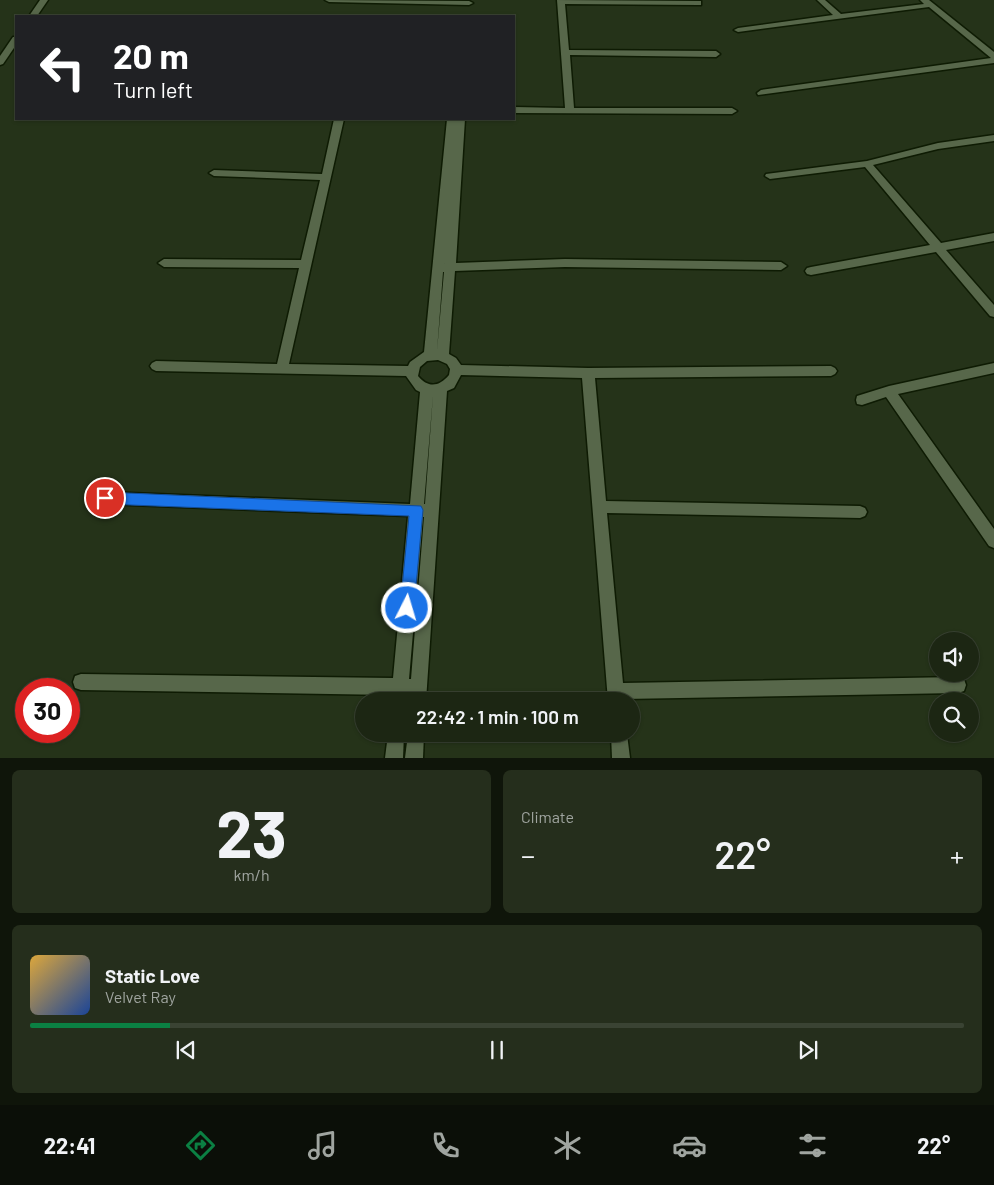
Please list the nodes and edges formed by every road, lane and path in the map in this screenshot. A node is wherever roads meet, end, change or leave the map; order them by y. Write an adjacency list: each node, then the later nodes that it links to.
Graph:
1 (44, 0): 8 (street)
2 (329, 0): 7 (street)
3 (821, 0): 9 (street)
4 (561, 1): 6 (street); 12 (street)
5 (927, 2): 9 (street); 14 (street)
6 (698, 3)
7 (465, 4)
8 (34, 15)
9 (839, 17): 10 (street)
10 (738, 30)
11 (15, 40): 16 (street)
12 (566, 52): 13 (street); 19 (street)
13 (716, 54)
14 (994, 56)
15 (994, 60): 17 (street)
16 (0, 62)
17 (761, 93)
18 (515, 110): 19 (street)
19 (570, 111): 20 (street)
20 (732, 111)
21 (339, 120): 28 (street)
22 (451, 120): 34 (street)
23 (461, 120): 35 (street)
24 (994, 138): 25 (street)
25 (868, 164): 27 (street); 30 (street)
26 (214, 173): 28 (street)
27 (770, 176)
28 (325, 177): 32 (street)
29 (994, 237): 30 (street)
30 (936, 247): 36 (street); 37 (street)
31 (164, 263): 32 (street)
32 (306, 264): 41 (street)
33 (781, 266): 35 (street)
34 (438, 268): 35 (street); 38 (street)
35 (450, 268): 39 (street)
36 (811, 271)
37 (994, 313)
38 (430, 356): 39 (street); 44 (street)
39 (443, 356): 43 (street)
40 (156, 366): 41 (street)
41 (282, 368): 44 (street)
42 (994, 368): 49 (street)
43 (456, 370): 46 (street); 47 (street)
44 (411, 371): 48 (street)
45 (831, 371): 46 (street)
46 (588, 373): 52 (street)
47 (441, 389): 48 (street); 54 (street)
48 (427, 390): 53 (street)
49 (888, 391): 50 (street); 56 (street)
50 (862, 400)
51 (105, 498): 53 (street)
52 (600, 507): 55 (street); 62 (street)
53 (416, 510): 54 (street); 60 (street)
54 (432, 511): 61 (street)
55 (860, 512)
56 (994, 541)
57 (81, 682): 59 (street)
58 (958, 685): 63 (street)
59 (355, 692)
60 (400, 692)
61 (418, 692)
62 (616, 692)
63 (640, 695)
64 (395, 742): 67 (street)
65 (415, 742): 68 (street)
66 (620, 742): 69 (street)
67 (394, 758)
68 (414, 758)
69 (621, 758)

